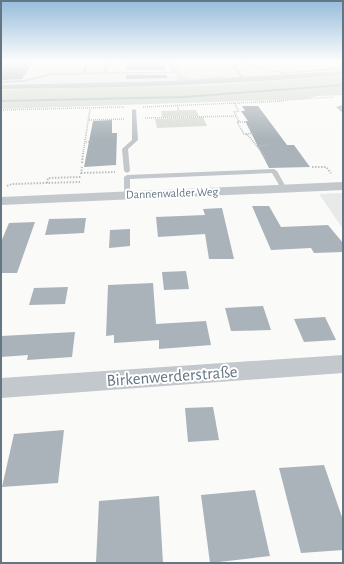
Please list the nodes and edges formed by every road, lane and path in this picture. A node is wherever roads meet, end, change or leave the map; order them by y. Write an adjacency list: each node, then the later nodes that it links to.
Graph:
1 (337, 97): 2 (path)
2 (234, 103): 3 (path); 9 (path)
3 (177, 105): 5 (path); 8 (path)
4 (343, 106): 11 (lane)
5 (134, 108): 6 (path); 13 (lane)
6 (90, 109): 7 (path); 14 (path)
7 (1, 110)
8 (179, 111)
9 (234, 112): 10 (path); 12 (path)
10 (242, 112)
11 (343, 112)
12 (236, 116): 13 (path); 15 (path)
13 (134, 119): 14 (path); 26 (lane)
14 (89, 120): 20 (path)
15 (237, 122): 16 (path); 18 (path)
16 (246, 122)
17 (253, 133): 18 (path)
18 (244, 134): 21 (path)
19 (94, 141): 20 (path)
20 (86, 142): 23 (path)
21 (254, 146): 22 (path); 27 (path)
22 (268, 146)
23 (82, 163)
24 (82, 167): 29 (path)
25 (312, 167): 30 (path)
26 (127, 171)
27 (274, 171): 37 (lane); 38 (lane)
28 (105, 172): 29 (path)
29 (81, 173): 31 (path)
30 (331, 174)
31 (81, 177): 32 (path); 33 (path)
32 (80, 182): 33 (path); 35 (path)
33 (47, 183): 34 (path)
34 (1, 186)
35 (80, 186)
36 (343, 186): 37 (street, Dannenwalder Weg)
37 (284, 189): 38 (street, Dannenwalder Weg)
38 (127, 195): 39 (street, Dannenwalder Weg)
39 (1, 201)
40 (343, 364): 41 (street, Birkenwerderstraße)
41 (1, 388)

